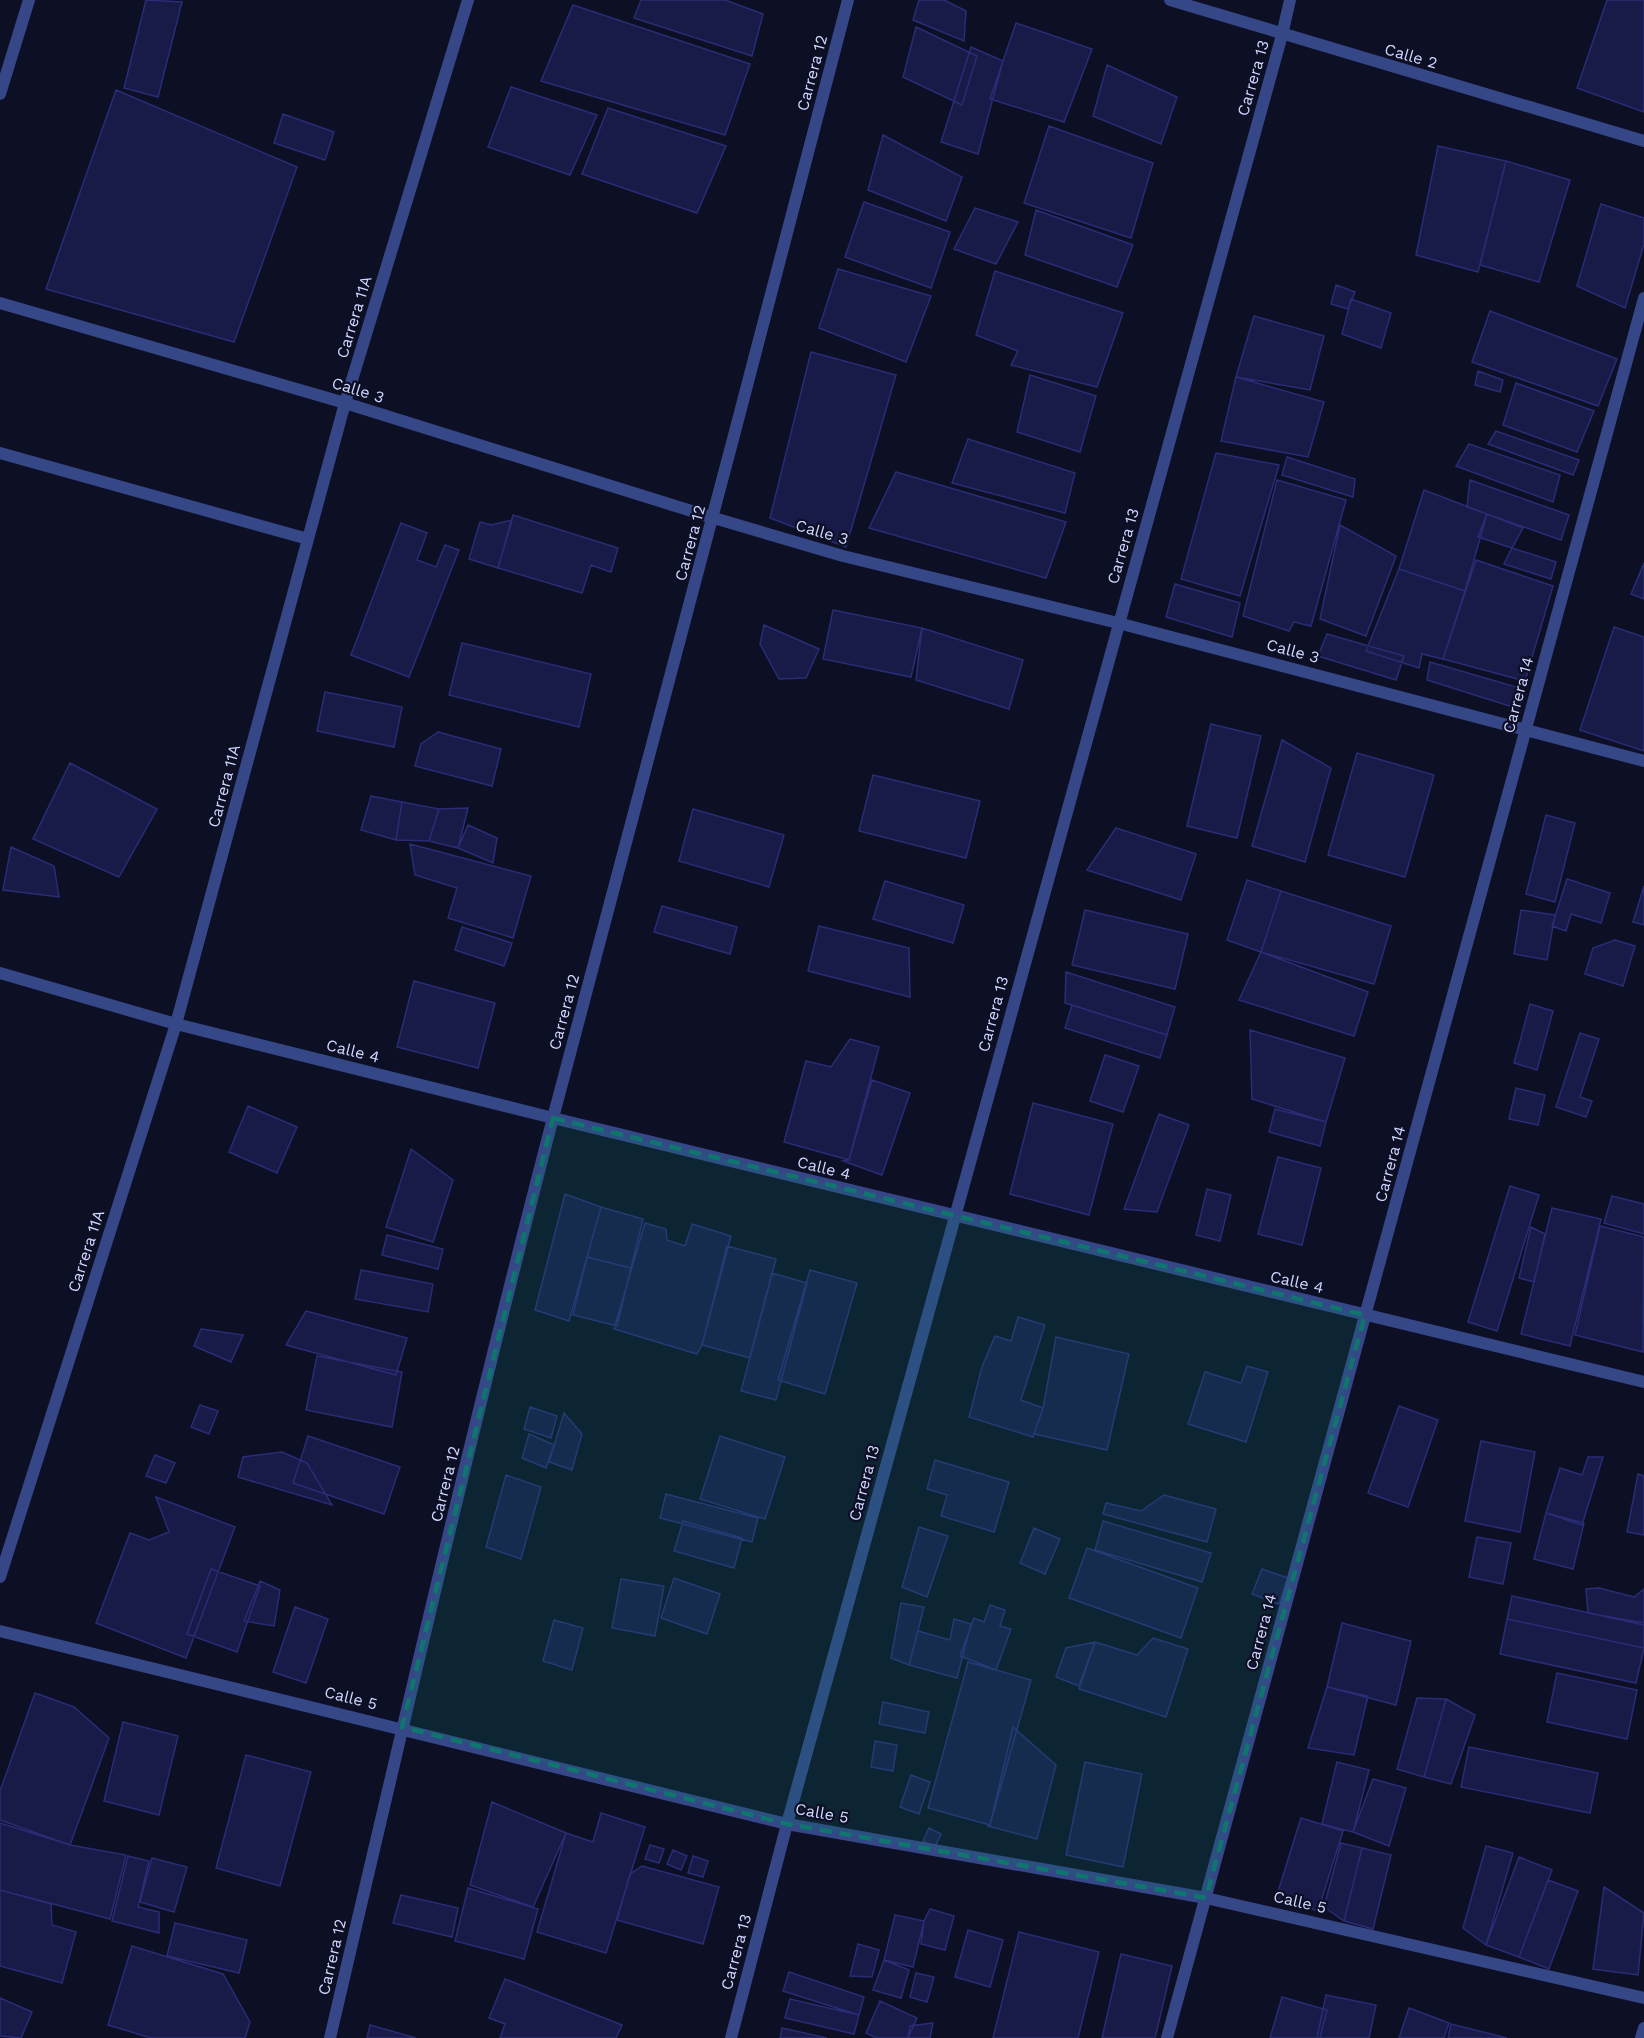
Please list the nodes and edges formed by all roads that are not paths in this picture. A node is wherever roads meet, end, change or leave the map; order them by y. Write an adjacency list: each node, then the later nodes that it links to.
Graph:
1 (29, 0): 7 (street)
2 (468, 0): 11 (street, Carrera 11A)
3 (848, 0): 13 (street, Carrera 12)
4 (1170, 0): 6 (street, Calle 2)
5 (1290, 0): 6 (street, Carrera 13)
6 (1282, 35): 8 (street, Calle 2); 15 (street, Carrera 13)
7 (0, 94)
8 (1644, 141)
9 (1644, 298): 16 (street, Carrera 14)
10 (0, 303): 11 (street, Calle 3)
11 (345, 403): 13 (street, Calle 3); 14 (street, Carrera 11A)
12 (0, 453): 14 (street)
13 (714, 518): 15 (street, Calle 3); 20 (street, Carrera 12)
14 (308, 539): 19 (street, Carrera 11A)
15 (1118, 623): 16 (street, Calle 3); 21 (street, Carrera 13)
16 (1526, 729): 17 (street, Calle 3); 22 (street, Carrera 14)
17 (1644, 761)
18 (0, 973): 19 (street, Calle 4)
19 (176, 1024): 20 (street, Calle 4); 24 (street, Carrera 11A)
20 (553, 1118): 21 (street, Calle 4); 26 (street, Carrera 12)
21 (955, 1217): 22 (street, Calle 4); 27 (street, Carrera 13)
22 (1365, 1315): 23 (street, Calle 4); 28 (street, Carrera 14)
23 (1644, 1382)
24 (0, 1577)
25 (0, 1631): 26 (street, Calle 5)
26 (402, 1727): 27 (street, Calle 5); 31 (street, Carrera 12)
27 (787, 1824): 28 (street, Calle 5); 32 (street, Carrera 13)
28 (1206, 1898): 29 (street, Calle 5); 33 (street, Carrera 14)
29 (1644, 1998)
30 (1644, 2028): 34 (street)
31 (330, 2038)
32 (731, 2038)
33 (1167, 2038)
34 (1641, 2038)

